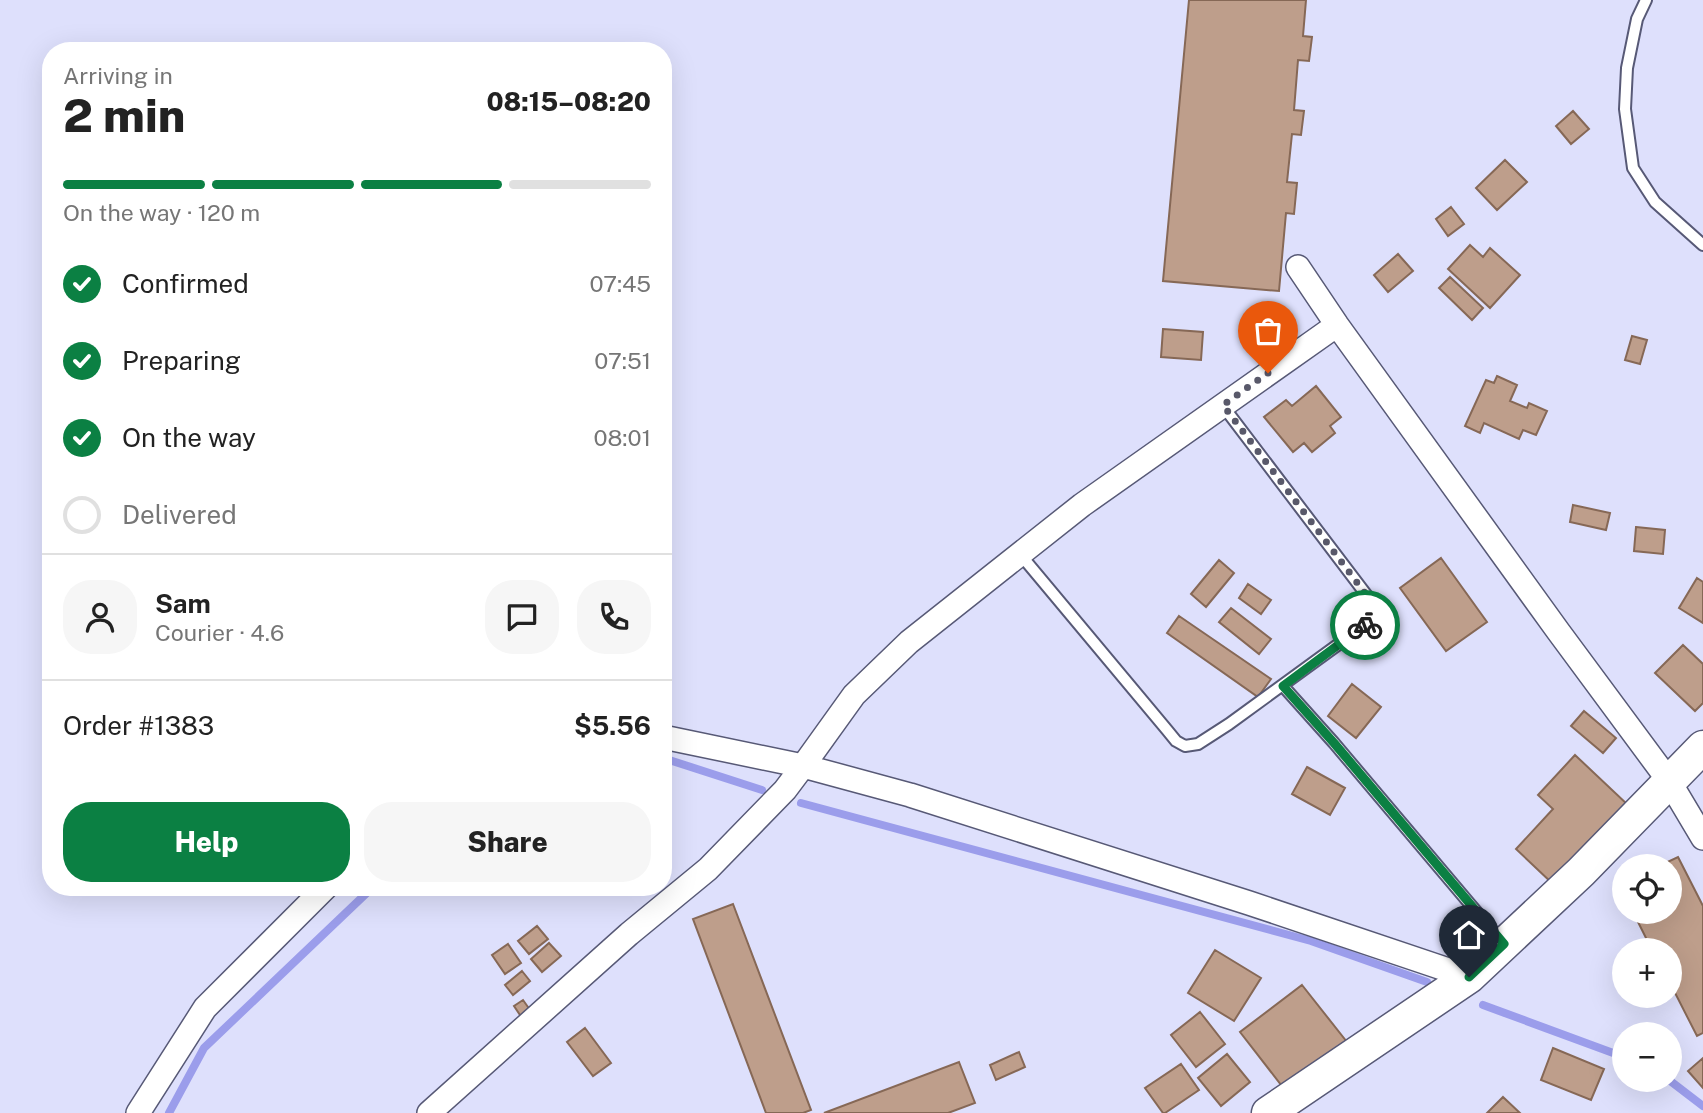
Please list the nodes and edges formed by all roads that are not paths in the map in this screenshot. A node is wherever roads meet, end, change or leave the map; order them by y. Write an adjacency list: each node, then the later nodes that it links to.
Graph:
1 (1646, 0): 2 (lane)
2 (1703, 245)
3 (1298, 267): 4 (street)
4 (1337, 325): 5 (street); 11 (street)
5 (1223, 405): 6 (street); 7 (lane)
6 (1020, 554): 7 (lane); 10 (street)
7 (1283, 686): 14 (lane)
8 (672, 739): 10 (street)
9 (1703, 747): 11 (main road)
10 (803, 766): 15 (street); 17 (street)
11 (1669, 780): 12 (street); 14 (main road)
12 (1703, 838)
13 (317, 896): 16 (street)
14 (1504, 944): 15 (main road)
15 (1469, 977): 18 (main road)
16 (138, 1113)
17 (429, 1113)
18 (1268, 1113)

